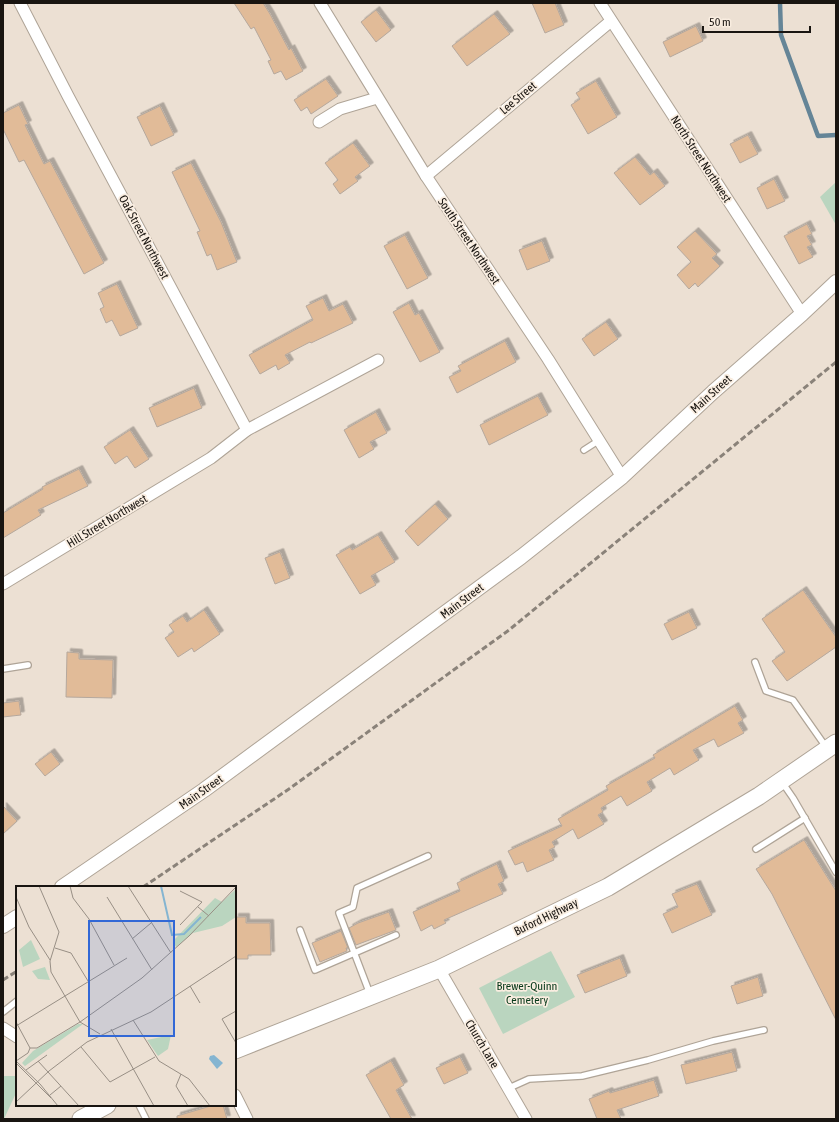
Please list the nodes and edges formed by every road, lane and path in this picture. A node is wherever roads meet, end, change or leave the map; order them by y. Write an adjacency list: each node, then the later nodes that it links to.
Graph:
1 (20, 3): 11 (street, Oak Street Northwest)
2 (320, 3): 5 (street, South Street Northwest)
3 (600, 3): 4 (street, North Street Northwest)
4 (611, 21): 7 (street, Lee Street); 9 (street, North Street Northwest)
5 (378, 98): 6 (street); 7 (street, South Street Northwest)
6 (319, 122)
7 (426, 176): 12 (street, South Street Northwest)
8 (836, 282): 9 (street, Main Street)
9 (802, 314): 14 (street, Main Street)
10 (378, 360): 11 (street)
11 (248, 430): 15 (street, Hill Street Northwest)
12 (598, 441): 13 (lane); 14 (street, South Street Northwest)
13 (584, 450)
14 (622, 477): 25 (street, Main Street)
15 (3, 584)
16 (755, 662): 19 (lane)
17 (28, 665): 18 (lane)
18 (3, 669)
19 (831, 746): 20 (main road, Buford Highway)
20 (781, 780): 21 (lane); 31 (main road, Buford Highway)
21 (805, 818): 22 (lane); 24 (lane)
22 (756, 849)
23 (428, 856): 30 (lane)
24 (836, 872)
25 (63, 886)
26 (16, 918): 27 (street)
27 (3, 926)
28 (300, 930): 30 (lane)
29 (396, 935): 30 (lane)
30 (355, 953): 32 (lane)
31 (439, 969): 32 (main road, Buford Highway); 39 (street, Church Lane)
32 (371, 996): 38 (main road, Buford Highway)
33 (16, 1002): 34 (lane)
34 (3, 1012)
35 (3, 1028): 37 (street)
36 (764, 1030): 39 (lane)
37 (16, 1036)
38 (236, 1050)
39 (509, 1088): 46 (street, Church Lane)
40 (236, 1097): 45 (street)
41 (105, 1106): 43 (main road)
42 (140, 1106): 44 (lane)
43 (81, 1119)
44 (146, 1119)
45 (247, 1119)
46 (526, 1119)

